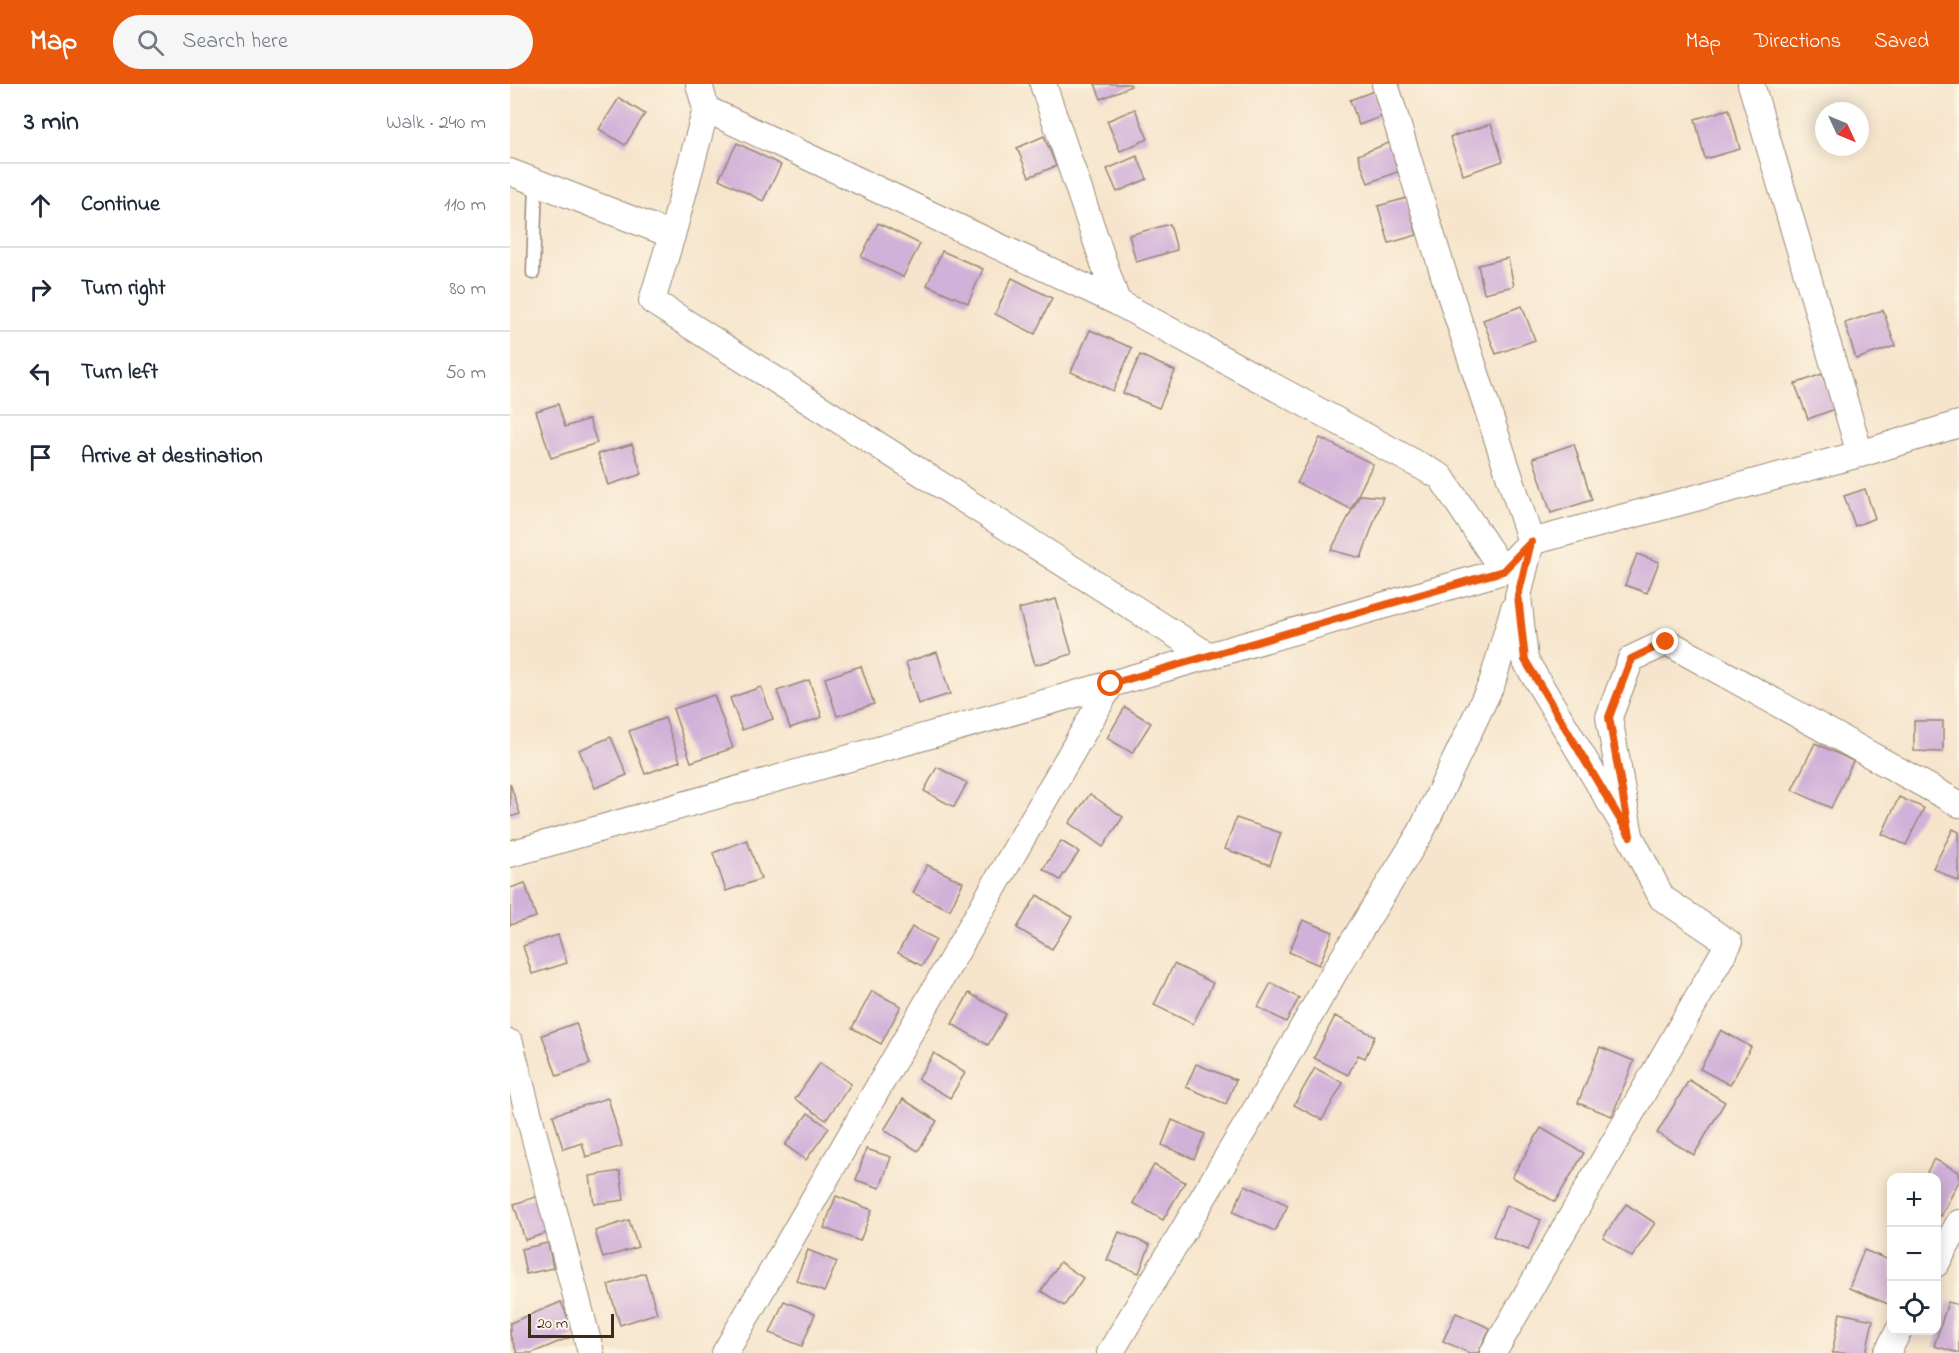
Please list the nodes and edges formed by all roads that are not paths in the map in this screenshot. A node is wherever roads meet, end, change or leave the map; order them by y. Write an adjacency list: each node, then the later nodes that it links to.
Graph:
1 (699, 84): 5 (street)
2 (1043, 84): 10 (street)
3 (1385, 84): 13 (street)
4 (1751, 84): 12 (street)
5 (706, 109): 8 (street); 10 (street)
6 (510, 172): 7 (street)
7 (536, 183): 8 (street); 9 (lane)
8 (672, 235): 16 (street)
9 (533, 273)
10 (1117, 302): 14 (street)
11 (1959, 424): 12 (street)
12 (1860, 454): 13 (street)
13 (1531, 542): 14 (street); 15 (street)
14 (1503, 571): 16 (street)
15 (1518, 596): 19 (street); 27 (street)
16 (1209, 656): 17 (street)
17 (1111, 684): 20 (street); 26 (street)
18 (1959, 804): 19 (street)
19 (1630, 836): 28 (street)
20 (510, 854)
21 (510, 1043): 25 (street)
22 (1959, 1223): 23 (street)
23 (1941, 1255)
24 (1896, 1335): 29 (street)
25 (591, 1353)
26 (725, 1353)
27 (1110, 1353)
28 (1492, 1353)
29 (1887, 1353)

